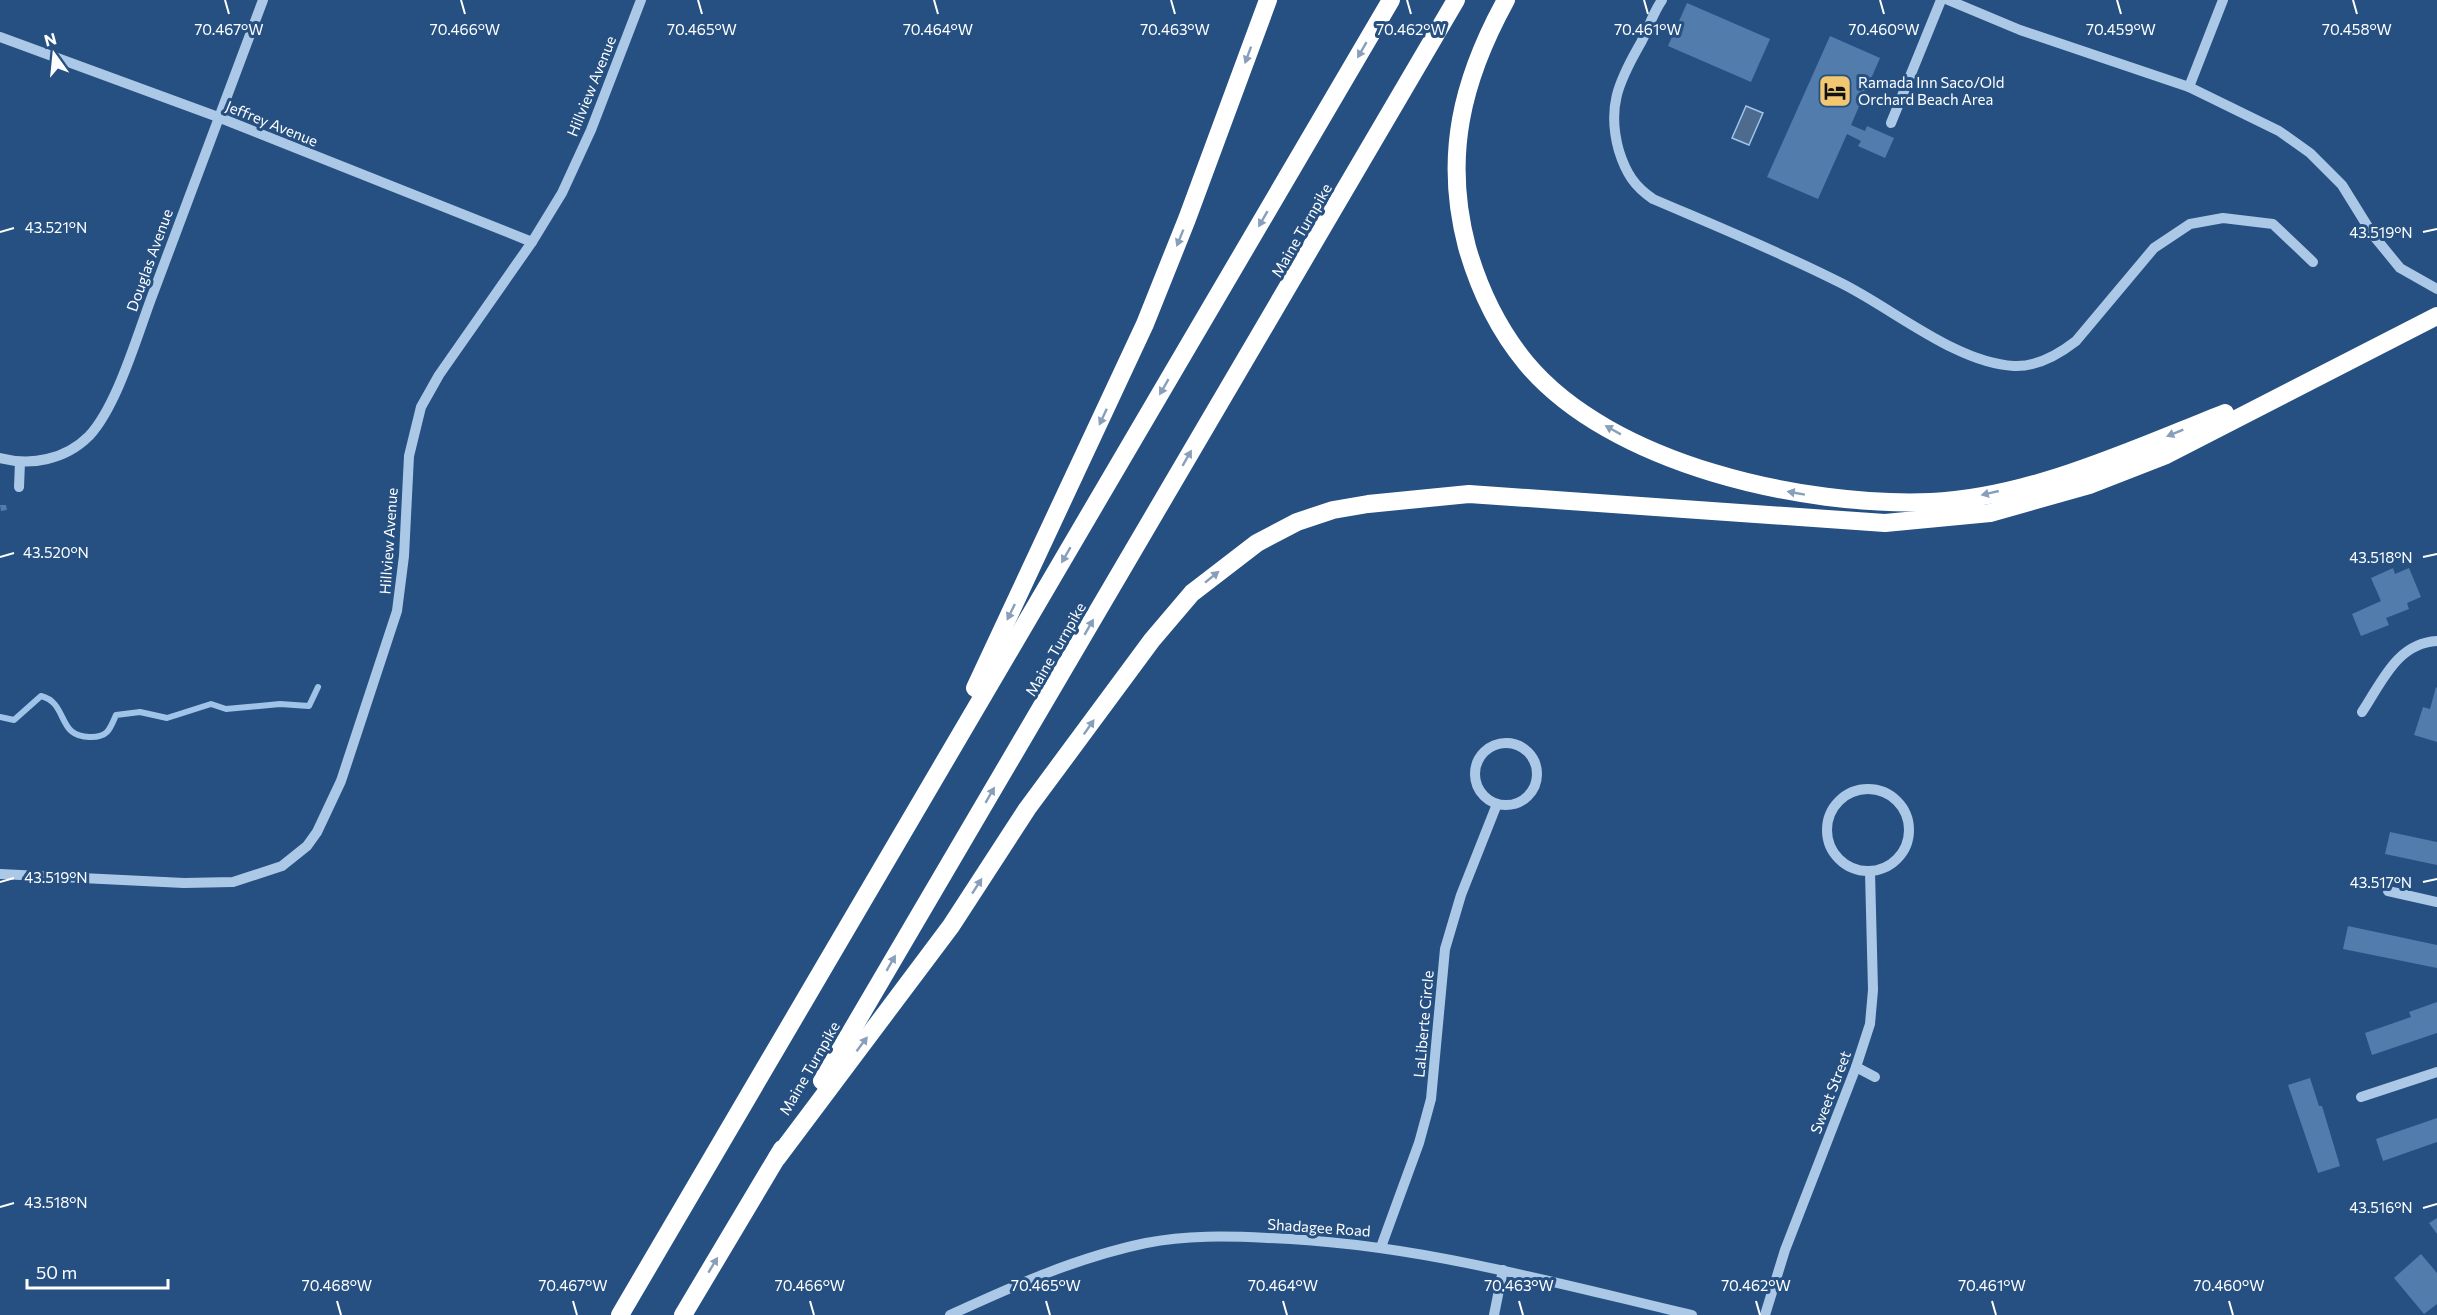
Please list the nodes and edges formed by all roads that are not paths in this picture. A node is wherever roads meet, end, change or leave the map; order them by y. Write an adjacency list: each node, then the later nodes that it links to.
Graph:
1 (263, 0): 13 (street, Douglas Avenue)
2 (641, 0): 15 (street, Hillview Avenue)
3 (1268, 0): 25 (highway, one-way to 25)
4 (1391, 0): 25 (highway, one-way to 25)
5 (1456, 0): 35 (highway, Maine Turnpike, one-way to 5)
6 (1506, 0): 18 (highway, one-way to 6)
7 (1662, 0): 16 (street)
8 (1941, 0): 14 (street)
9 (1948, 0): 12 (street)
10 (2223, 0): 12 (street)
11 (0, 37): 13 (street, Jeffrey Avenue)
12 (2189, 87): 17 (street)
13 (218, 117): 15 (street, Jeffrey Avenue); 21 (street, Douglas Avenue)
14 (1891, 123)
15 (531, 242): 28 (street, Hillview Avenue)
16 (2313, 262)
17 (2437, 289)
18 (2437, 311)
19 (2437, 316): 35 (highway, one-way to 19)
20 (0, 458): 21 (street, Douglas Avenue)
21 (20, 462): 22 (street)
22 (19, 488)
23 (2437, 640): 24 (street)
24 (2362, 712)
25 (922, 800): 38 (highway)
26 (1497, 804): 26 (street); 36 (street, LaLiberte Circle)
27 (1870, 872): 27 (street); 31 (street, Sweet Street)
28 (0, 874)
29 (2388, 891): 30 (street)
30 (2437, 902)
31 (1856, 1067): 33 (street); 43 (street, Sweet Street)
32 (2437, 1072): 34 (street)
33 (1875, 1077)
34 (2361, 1097)
35 (777, 1158): 39 (highway, Maine Turnpike, one-way to 35)
36 (1381, 1247): 37 (street, Shadagee Road); 40 (street, Shadagee Road)
37 (1503, 1270): 41 (street); 42 (street, Shadagee Road)
38 (620, 1315)
39 (683, 1315)
40 (950, 1315)
41 (1494, 1315)
42 (1692, 1315)
43 (1765, 1315)

